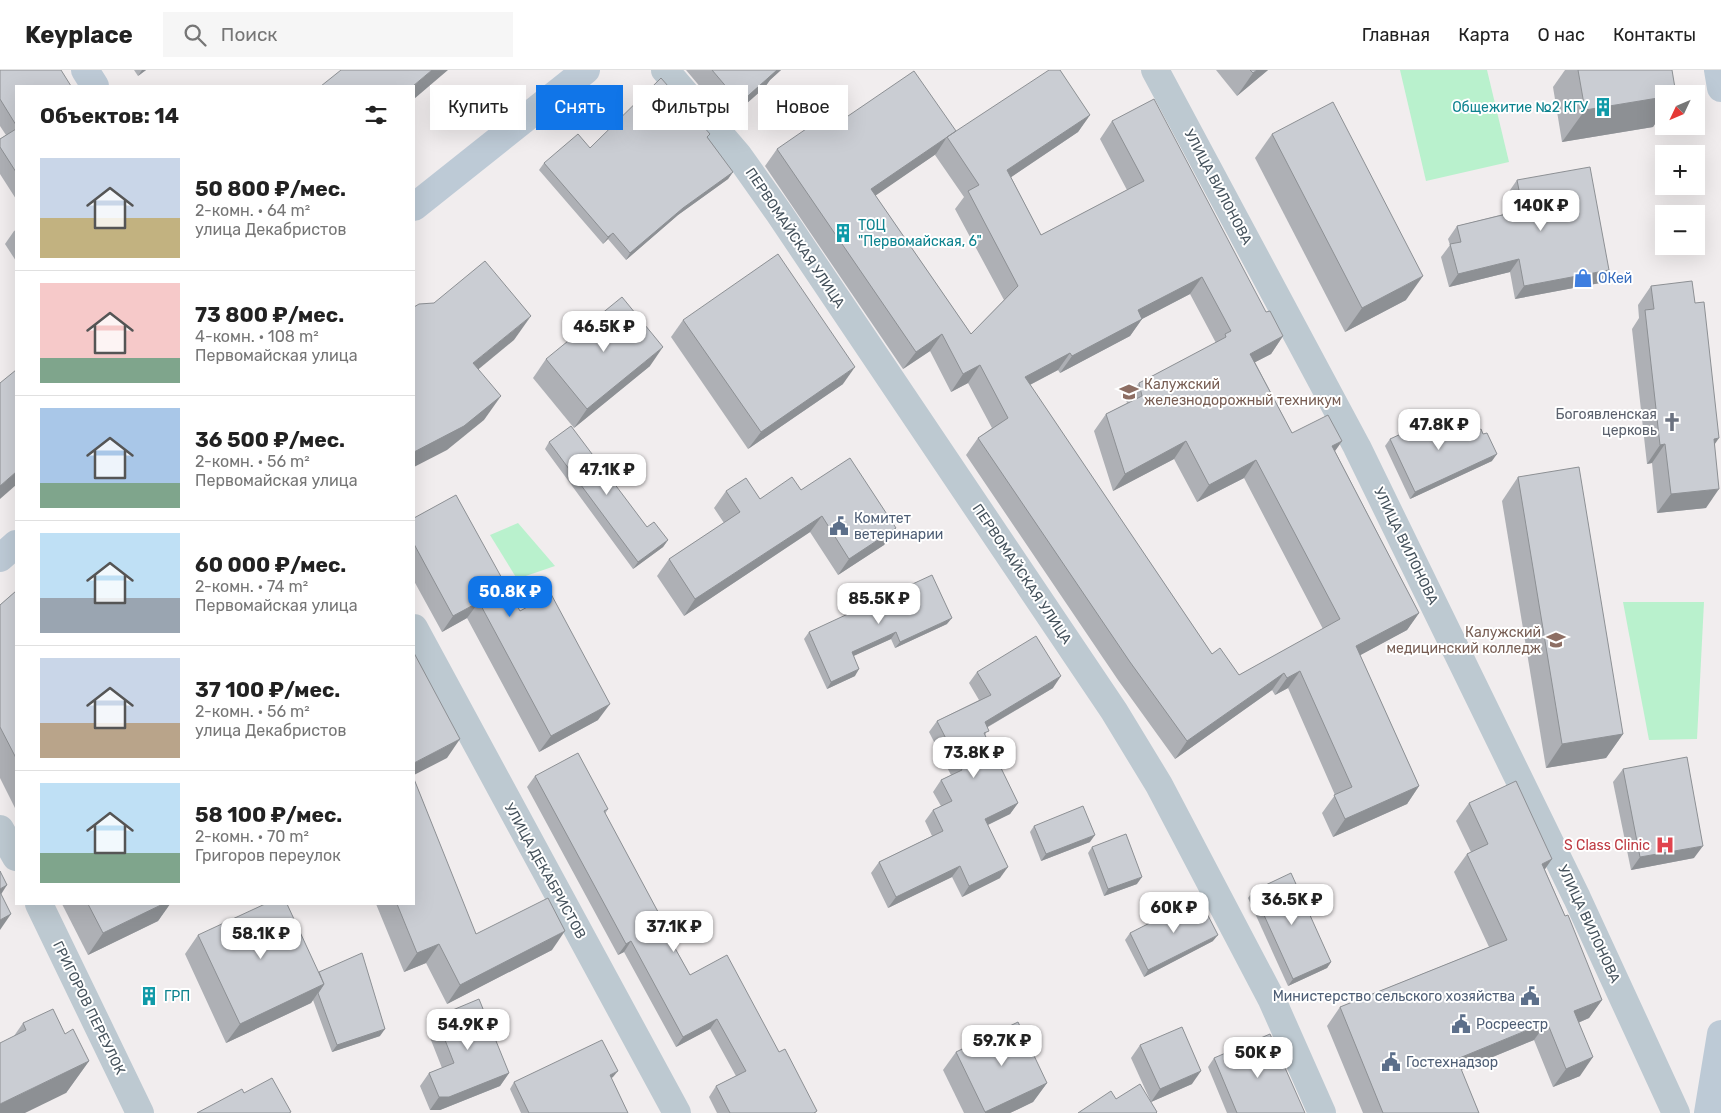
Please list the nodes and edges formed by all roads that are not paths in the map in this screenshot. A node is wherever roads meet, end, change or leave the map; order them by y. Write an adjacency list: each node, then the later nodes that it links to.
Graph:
1 (85, 70): 6 (main road)
2 (586, 70): 8 (main road)
3 (665, 70): 18 (street, ПЕРВОМАЙСКАЯ УЛИЦА)
4 (1155, 70): 19 (street, УЛИЦА ВИЛОНОВА)
5 (1718, 70): 7 (main road)
6 (94, 85)
7 (1721, 88)
8 (415, 206)
9 (15, 545): 10 (main road)
10 (0, 558)
11 (415, 630): 17 (street, УЛИЦА ДЕКАБРИСТОВ)
12 (0, 829): 13 (street)
13 (15, 855)
14 (39, 905): 16 (street, ГРИГОРОВ ПЕРЕУЛОК)
15 (1721, 1034): 20 (main road)
16 (140, 1113)
17 (677, 1113)
18 (1322, 1113)
19 (1676, 1113)
20 (1708, 1113)

